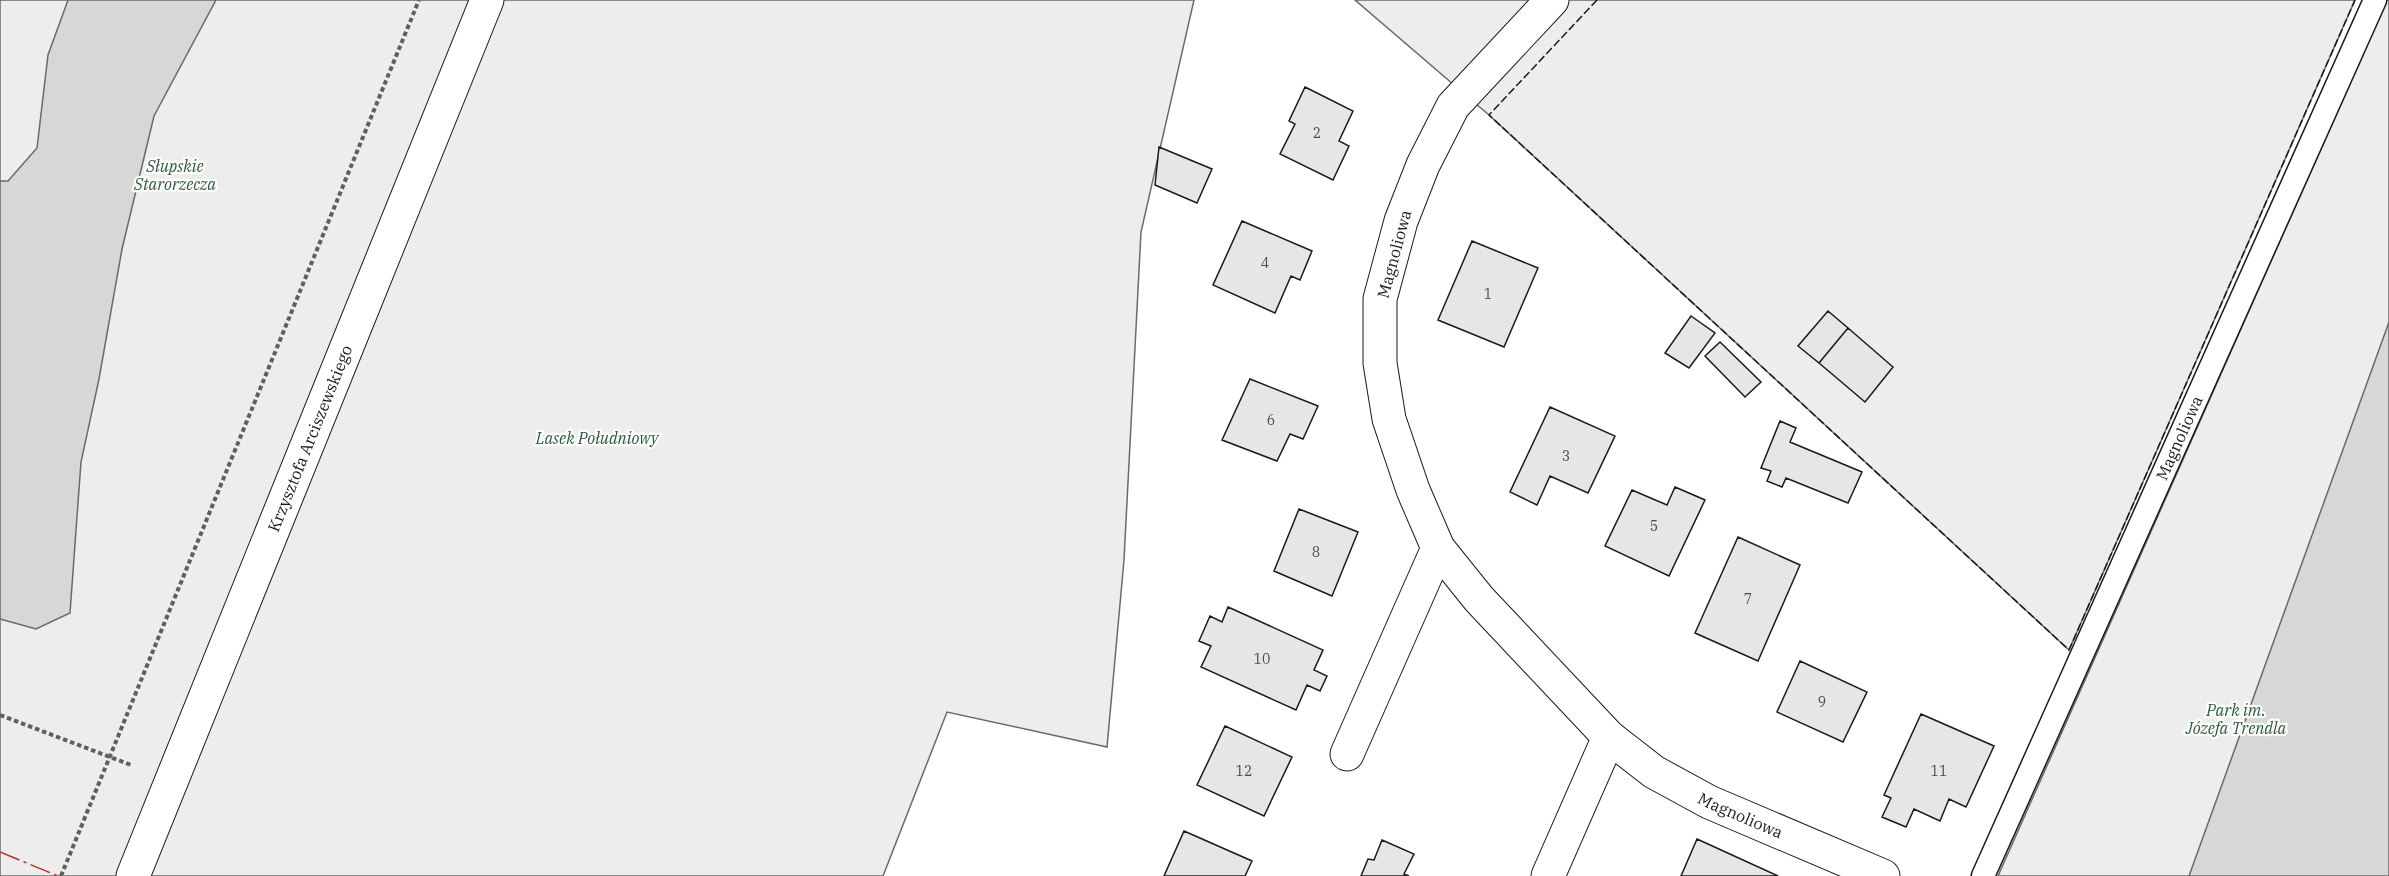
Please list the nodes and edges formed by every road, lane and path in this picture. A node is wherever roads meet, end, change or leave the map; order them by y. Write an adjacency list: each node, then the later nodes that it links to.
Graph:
1 (419, 0): 9 (path)
2 (487, 0): 10 (street, Krzysztofa Arciszewskiego)
3 (1552, 0): 5 (street, Magnoliowa)
4 (2375, 0): 15 (lane, Magnoliowa)
5 (1438, 548): 7 (street, Magnoliowa); 8 (street)
6 (0, 715): 9 (path)
7 (1609, 737): 13 (street); 14 (street, Magnoliowa)
8 (1347, 754)
9 (109, 756): 10 (path); 11 (path)
10 (172, 780): 12 (street, Krzysztofa Arciszewskiego)
11 (61, 876)
12 (133, 876)
13 (1548, 876)
14 (1883, 876)
15 (1983, 876)

